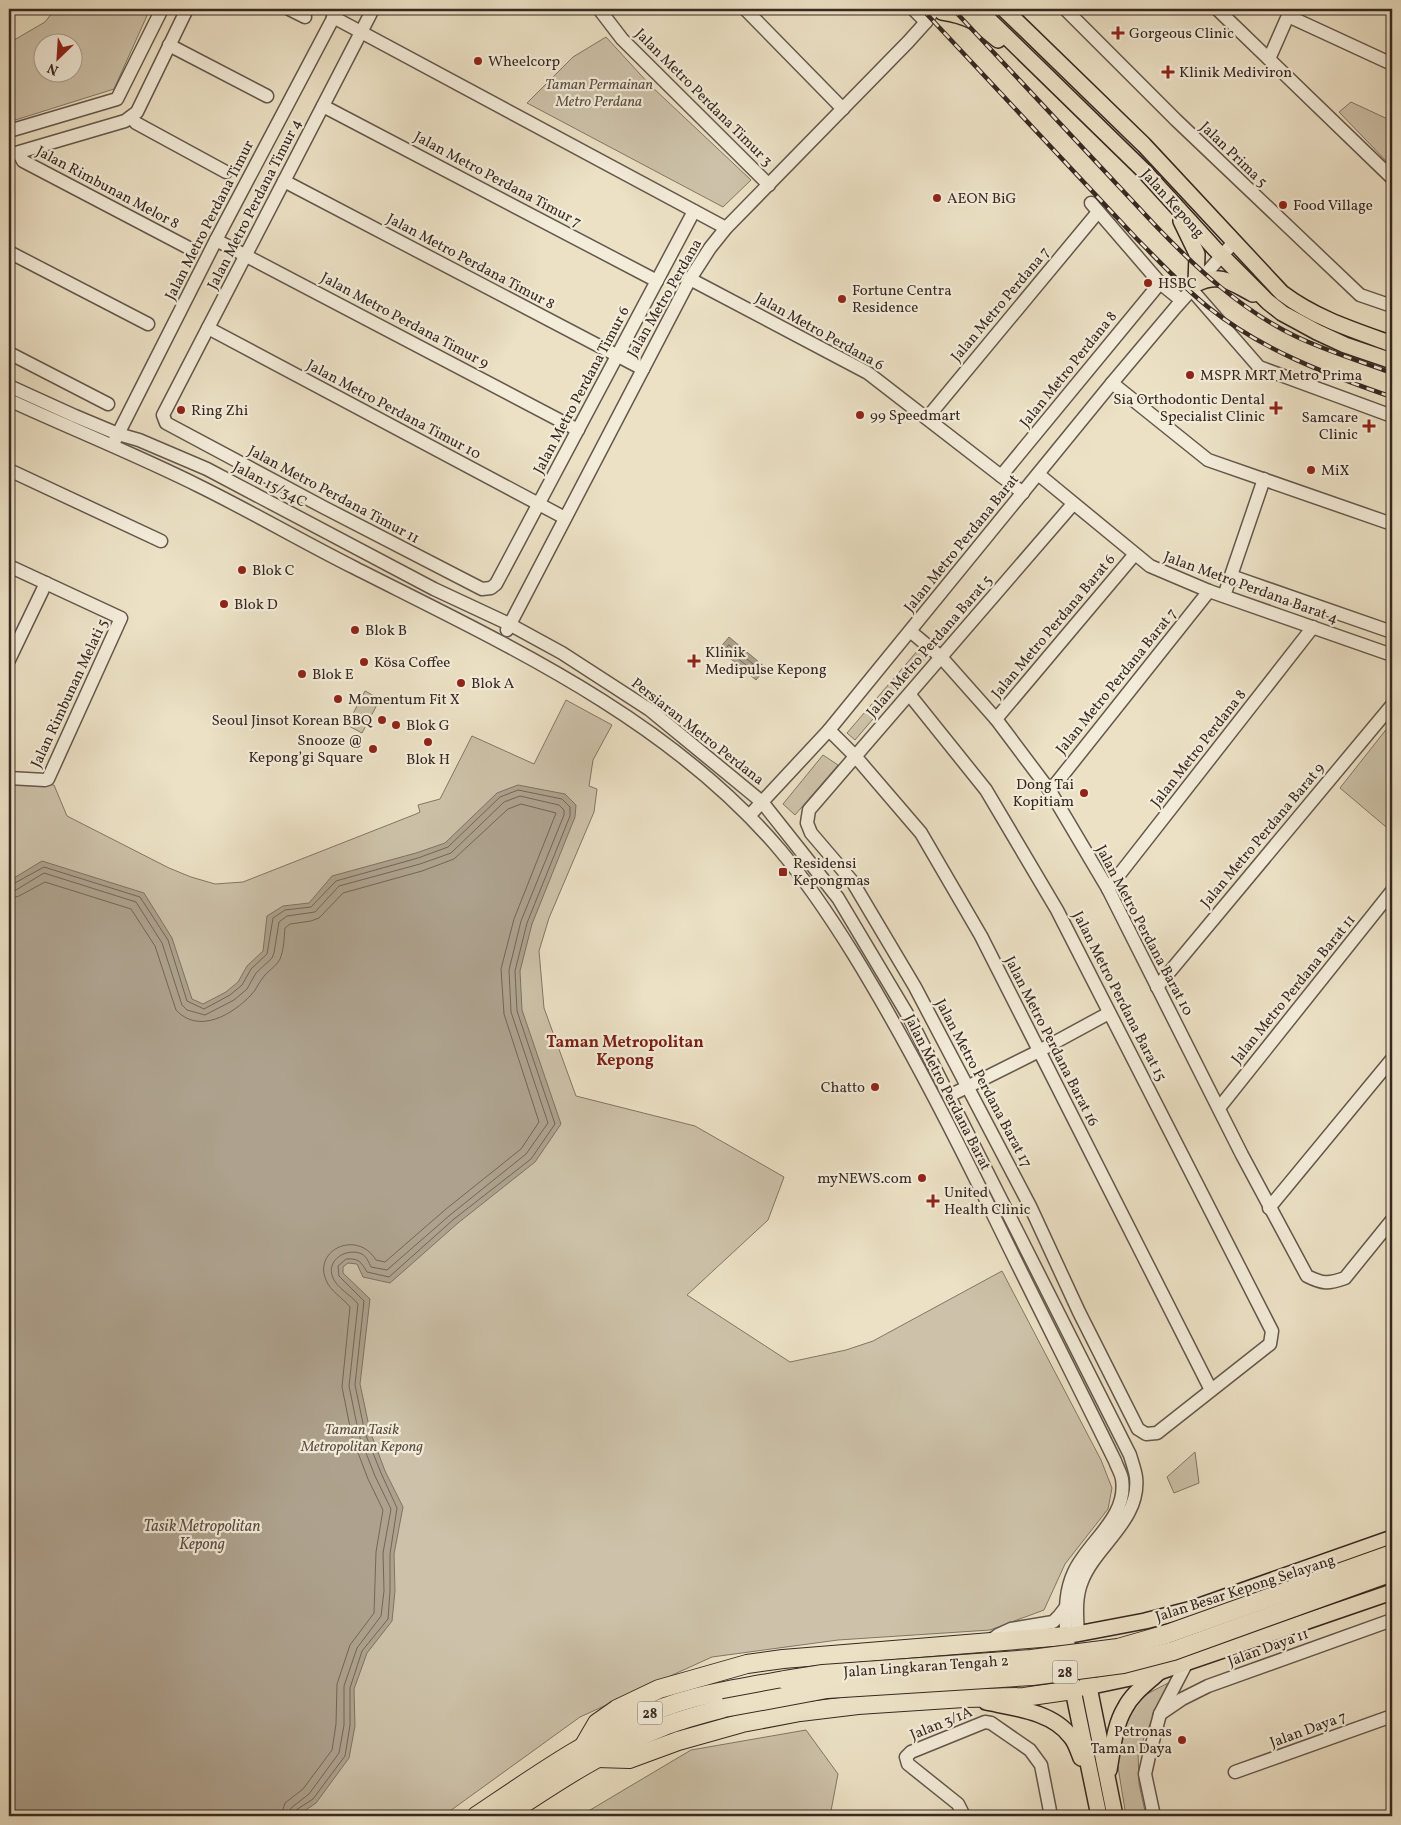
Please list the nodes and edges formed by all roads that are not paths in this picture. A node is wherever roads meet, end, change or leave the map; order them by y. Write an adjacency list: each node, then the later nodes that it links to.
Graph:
1 (162, 9): 26 (street)
2 (187, 9): 18 (street)
3 (289, 9): 15 (street)
4 (373, 9): 17 (street, Jalan Metro Perdana Timur 4)
5 (599, 9): 31 (street, Jalan Metro Perdana Timur 3)
6 (745, 9): 24 (street)
7 (913, 9): 16 (street)
8 (978, 9): 22 (main road, Jalan Kepong)
9 (1004, 9): 36 (main road, Jalan Kepong)
10 (1065, 9): 47 (street, Jalan Prima 5)
11 (1217, 9): 19 (street)
12 (941, 10): 16 (street, Jalan Metro Perdana); 22 (main road)
13 (335, 13): 17 (street); 35 (street, Jalan Metro Perdana Timur)
14 (1290, 13): 19 (street); 20 (street)
15 (305, 17)
16 (926, 22): 24 (street, Jalan Metro Perdana)
17 (361, 32): 23 (street, Jalan Metro Perdana Timur 4); 33 (street)
18 (169, 46): 21 (street); 25 (street)
19 (1269, 59): 29 (street)
20 (1392, 64)
21 (267, 96)
22 (1073, 101): 32 (main road, Jalan Kepong)
23 (323, 106): 30 (street, Jalan Metro Perdana Timur 4); 42 (street, Jalan Metro Perdana Timur 7)
24 (843, 109): 31 (street, Jalan Metro Perdana)
25 (131, 117): 27 (street); 28 (street)
26 (9, 130)
27 (14, 154): 37 (street, Jalan Rimbunan Melor 8)
28 (226, 172)
29 (1392, 178)
30 (284, 181): 39 (street, Jalan Metro Perdana Timur 4); 52 (street, Jalan Metro Perdana Timur 8)
31 (770, 185): 34 (street, Jalan Metro Perdana)
32 (1166, 196): 40 (main road, Jalan Kepong); 44 (main road)
33 (694, 211): 34 (street); 42 (street, Jalan Metro Perdana Timur 6)
34 (726, 228): 41 (street, Jalan Metro Perdana)
35 (216, 240): 39 (street, Jalan Metro Perdana Timur 9); 63 (street, Jalan Metro Perdana Timur)
36 (1234, 242): 40 (street, Jalan Metro Perdana Barat); 50 (main road, Jalan Kepong)
37 (187, 247)
38 (9, 252): 48 (street)
39 (246, 254): 49 (street, Jalan Metro Perdana Timur 4); 62 (street, Jalan Metro Perdana Timur 9)
40 (1221, 255): 44 (street, Jalan Metro Perdana Barat); 46 (main road, Jalan Kepong)
41 (690, 280): 54 (street, Jalan Metro Perdana); 61 (street, Jalan Metro Perdana 6)
42 (657, 281): 52 (street, Jalan Metro Perdana Timur 6)
43 (1160, 283): 45 (street); 61 (street, Jalan Metro Perdana 7); 67 (street, Jalan Metro Perdana 8)
44 (1194, 287): 45 (street, Jalan Metro Perdana Barat); 46 (main road); 60 (street)
45 (1181, 300): 55 (street, Jalan Metro Perdana Barat)
46 (1268, 302): 53 (main road, Jalan Kepong)
47 (1392, 306)
48 (148, 324)
49 (208, 328): 59 (street, Jalan Metro Perdana Timur 4); 70 (street, Jalan Metro Perdana Timur 10)
50 (1392, 344)
51 (9, 353): 58 (street)
52 (617, 356): 54 (street, Jalan Metro Perdana Timur 8); 62 (street, Jalan Metro Perdana Timur 6)
53 (1392, 361)
54 (643, 369): 72 (street, Jalan Metro Perdana)
55 (1112, 383): 66 (street, Jalan Metro Perdana Barat); 68 (street)
56 (9, 386): 63 (street, Jalan 15/34C)
57 (9, 400): 64 (street)
58 (108, 404)
59 (163, 415): 79 (street, Jalan Metro Perdana Timur 11)
60 (1392, 416)
61 (927, 418): 67 (street, Jalan Metro Perdana 6)
62 (578, 430): 70 (street, Jalan Metro Perdana Timur 6)
63 (118, 434): 64 (street, Jalan Metro Perdana Timur); 82 (street, Jalan 15/34C)
64 (112, 446): 86 (street)
65 (9, 470): 74 (street)
66 (1038, 474): 69 (street, Jalan Metro Perdana Barat); 71 (street, Jalan Metro Perdana Barat 4)
67 (1001, 476): 69 (street, Jalan Metro Perdana 6)
68 (1264, 479): 73 (street); 77 (street)
69 (1022, 493): 84 (street, Jalan Metro Perdana Barat)
70 (538, 504): 72 (street, Jalan Metro Perdana Timur 10); 79 (street, Jalan Metro Perdana Timur 6)
71 (1073, 504): 75 (street, Jalan Metro Perdana Barat 4); 88 (street, Jalan Metro Perdana Barat 5)
72 (564, 518): 82 (street, Jalan Metro Perdana)
73 (1392, 524)
74 (161, 541)
75 (1135, 554): 80 (street, Jalan Metro Perdana Barat 4); 92 (street, Jalan Metro Perdana Barat 6)
76 (9, 566): 78 (street)
77 (1231, 576): 81 (street); 85 (street)
78 (46, 583): 89 (street); 95 (street, Jalan Rimbunan Melati 5)
79 (496, 584)
80 (1209, 591): 81 (street, Jalan Metro Perdana Barat 4); 96 (street, Jalan Metro Perdana Barat 7)
81 (1224, 596): 83 (street, Jalan Metro Perdana Barat 4)
82 (509, 624): 86 (street, Jalan Metro Perdana); 97 (street, Persiaran Metro Perdana)
83 (1313, 627): 87 (street, Jalan Metro Perdana Barat 4); 100 (street, Jalan Metro Perdana 8)
84 (910, 631): 88 (street, Jalan Metro Perdana Barat 10); 93 (street, Jalan Metro Perdana Barat)
85 (1392, 632)
86 (501, 641): 99 (street, Persiaran Metro Perdana)
87 (1392, 655)
88 (941, 657): 90 (street, Jalan Metro Perdana Barat 5); 92 (street, Jalan Metro Perdana Barat 10)
89 (9, 660)
90 (909, 694): 94 (street, Jalan Metro Perdana Barat 5); 103 (street, Jalan Metro Perdana Barat 15)
91 (1392, 705): 102 (street, Jalan Metro Perdana Barat 9)
92 (996, 718): 96 (street, Jalan Metro Perdana Barat 10)
93 (828, 730): 94 (street, Jalan Metro Perdana Barat 16); 97 (street, Jalan Metro Perdana Barat)
94 (855, 756): 98 (street, Jalan Metro Perdana Barat 5); 104 (street, Jalan Metro Perdana Barat 16)
95 (9, 778)
96 (1050, 791): 100 (street, Jalan Metro Perdana Barat 10)
97 (762, 802): 99 (street, Jalan Metro Perdana Barat); 107 (street, Jalan Metro Perdana Barat)
98 (809, 810): 106 (street, Jalan Metro Perdana Barat 17)
99 (749, 816): 113 (street, Jalan Metro Perdana Barat)
100 (1108, 889): 102 (street, Jalan Metro Perdana Barat 10)
101 (1392, 891): 108 (street, Jalan Metro Perdana Barat 11)
102 (1157, 987): 108 (street, Jalan Metro Perdana Barat 10)
103 (1109, 1014): 104 (street); 111 (street, Jalan Metro Perdana Barat 15)
104 (1040, 1051): 106 (street); 111 (street, Jalan Metro Perdana Barat 16)
105 (1392, 1059): 109 (street)
106 (968, 1087): 107 (street); 111 (street, Jalan Metro Perdana Barat 17)
107 (949, 1096): 112 (street, Jalan Metro Perdana Barat)
108 (1219, 1108): 109 (street, Jalan Metro Perdana Barat 10)
109 (1269, 1208): 110 (street, Jalan Metro Perdana Barat 10)
110 (1392, 1220)
111 (1211, 1390)
112 (1136, 1478): 113 (street); 121 (street, Jalan Metro Perdana Barat)
113 (1122, 1479): 118 (street, Jalan Metro Perdana Barat)
114 (1392, 1538): 120 (main road, Jalan Besar Kepong Selayang)
115 (1392, 1554): 129 (highway, Jalan Lingkaran Tengah 2 / 28, bridge)
116 (1392, 1572): 129 (highway, Jalan Lingkaran Tengah 2 / 28, bridge)
117 (1392, 1592): 124 (main road)
118 (1066, 1606): 121 (street, Jalan Metro Perdana Barat); 123 (street)
119 (1392, 1620): 130 (street, Jalan Daya 11)
120 (1145, 1621): 121 (main road, Jalan Besar Kepong Selayang); 125 (main road)
121 (1072, 1635): 122 (highway); 126 (main road)
122 (1011, 1641): 123 (highway); 127 (highway)
123 (987, 1643): 132 (highway)
124 (1186, 1664): 125 (main road); 130 (street)
125 (1153, 1673): 126 (main road); 135 (main road)
126 (1081, 1688): 127 (highway); 135 (main road); 136 (main road)
127 (1024, 1697): 128 (highway)
128 (964, 1698): 133 (highway); 136 (main road)
129 (722, 1699): 132 (highway, Jalan Lingkaran Tengah 2 / 28); 133 (highway, Jalan Lingkaran Tengah 2 / 28)
130 (1160, 1714): 143 (street)
131 (1392, 1716): 134 (street, Jalan Daya 7)
132 (583, 1747): 137 (highway, Jalan Lingkaran Tengah 2 / 28)
133 (598, 1758): 138 (highway, Jalan Lingkaran Tengah 2 / 28)
134 (1235, 1772)
135 (1108, 1777): 142 (main road)
136 (1093, 1782): 141 (main road)
137 (476, 1816)
138 (505, 1816)
139 (964, 1816): 140 (street, Jalan 3/1A)
140 (1051, 1816)
141 (1099, 1816)
142 (1115, 1816)
143 (1154, 1816)

